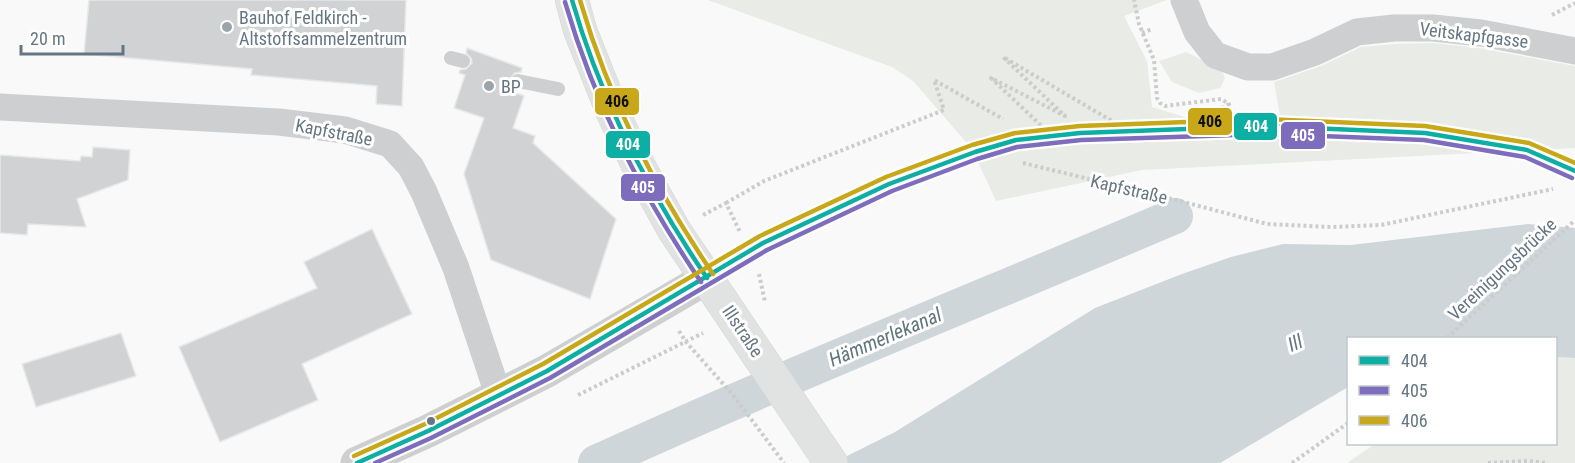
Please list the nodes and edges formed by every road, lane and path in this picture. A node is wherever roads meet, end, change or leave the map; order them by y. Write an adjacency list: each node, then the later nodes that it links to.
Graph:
1 (572, 0): 22 (main road, Illstraße)
2 (1134, 0): 5 (path)
3 (1187, 7): 6 (street, Veitskapfgasse)
4 (1152, 29): 5 (path)
5 (1142, 33): 11 (path)
6 (1575, 51)
7 (518, 81): 8 (lane)
8 (558, 89)
9 (0, 107): 26 (street, Kapfstraße)
10 (1006, 121): 17 (path)
11 (1034, 131)
12 (1016, 140): 14 (lane)
13 (1527, 150): 15 (lane)
14 (975, 152): 16 (path, Kapfstraße); 22 (lane)
15 (1575, 171)
16 (1560, 188)
17 (726, 203): 18 (path); 20 (path)
18 (695, 219)
19 (1575, 220): 24 (path, Vereinigungsbrücke)
20 (737, 226)
21 (759, 272): 23 (path)
22 (707, 278): 26 (street); 30 (main road, Illstraße)
23 (769, 310)
24 (1449, 337)
25 (686, 342): 29 (path)
26 (499, 397): 28 (street)
27 (1347, 424): 31 (path)
28 (357, 463)
29 (784, 463)
30 (831, 463)
31 (1292, 463)
32 (1488, 463): 33 (path)
33 (1548, 463)

